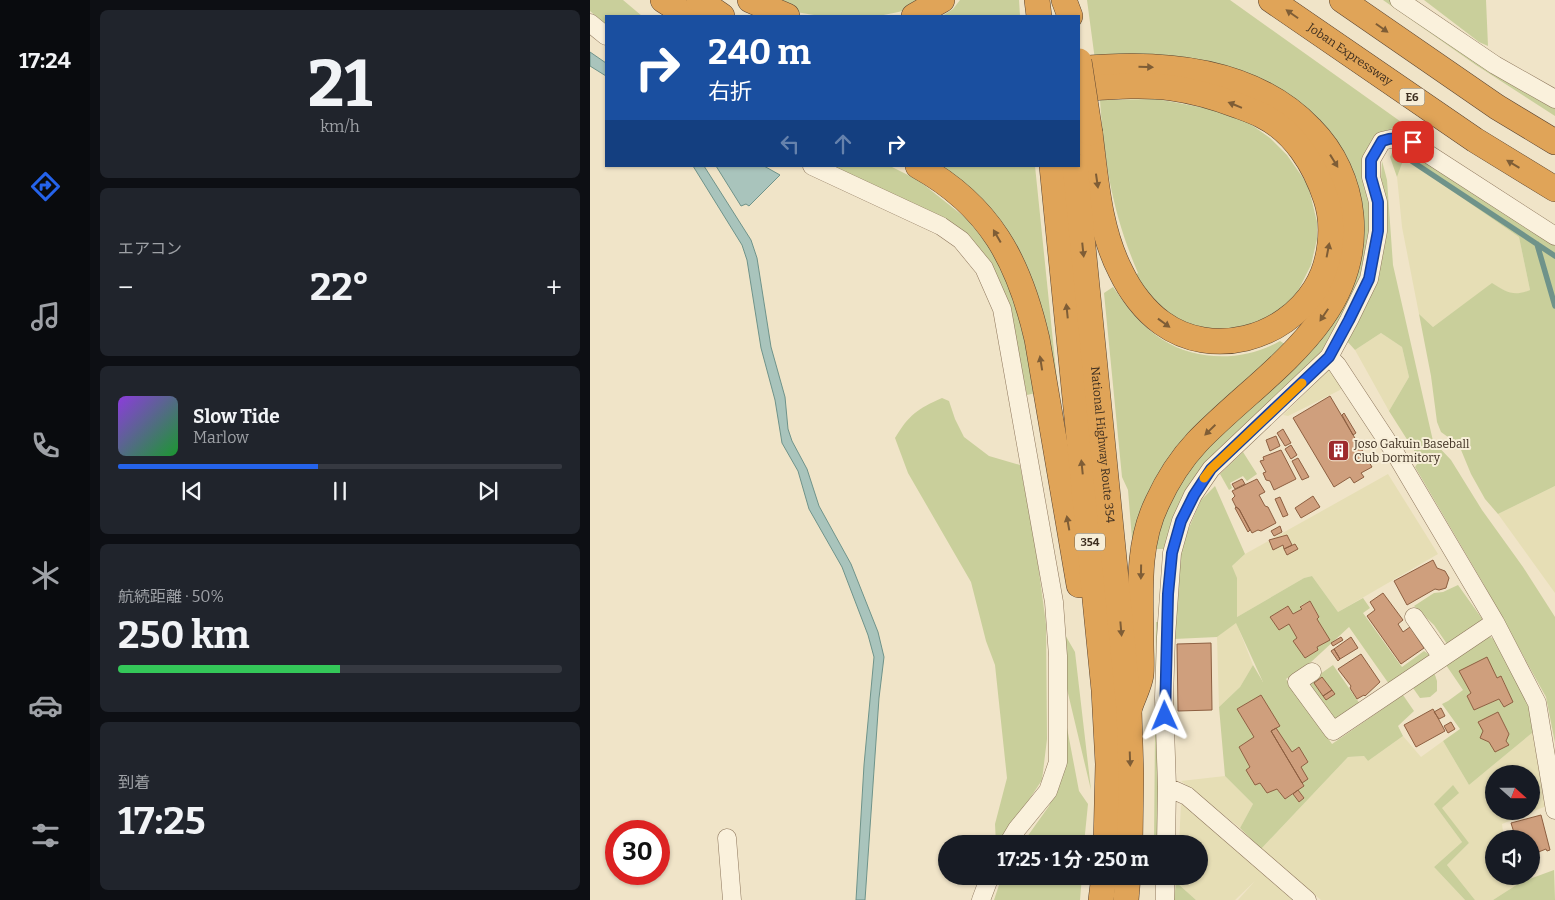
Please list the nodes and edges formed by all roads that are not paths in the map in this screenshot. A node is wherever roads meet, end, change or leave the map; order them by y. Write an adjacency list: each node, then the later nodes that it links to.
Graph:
1 (652, 0): 12 (highway)
2 (663, 0): 13 (highway)
3 (699, 0): 14 (highway)
4 (750, 0): 15 (highway)
5 (942, 0): 16 (highway)
6 (1037, 0): 17 (highway)
7 (1060, 0): 18 (highway)
8 (1064, 0): 19 (highway)
9 (1271, 0): 33 (highway, Joban Expressway / E6, one-way to 9)
10 (1342, 0): 28 (highway, one-way to 28)
11 (1399, 0): 27 (street)
12 (663, 15)
13 (686, 15)
14 (721, 15)
15 (784, 15)
16 (916, 15)
17 (1039, 15)
18 (1061, 15)
19 (1070, 15)
20 (590, 23): 21 (street)
21 (605, 35)
22 (1080, 67): 24 (highway, one-way to 24, bridge)
23 (1080, 69): 41 (highway, one-way to 41)
24 (1083, 89)
25 (1083, 89): 26 (highway, one-way to 26, bridge)
26 (1083, 89)
27 (1555, 99)
28 (1555, 142)
29 (814, 167): 45 (street)
30 (920, 167): 40 (highway, one-way to 30)
31 (1052, 167): 40 (highway, National Highway Route 354 / 354, one-way to 31)
32 (1075, 167): 41 (highway, National Highway Route 354 / 354, one-way to 41)
33 (1555, 189)
34 (1555, 236): 35 (street)
35 (1329, 357): 37 (street); 43 (street)
36 (1414, 616): 38 (street)
37 (1495, 622): 38 (street); 42 (street)
38 (1442, 657): 39 (street)
39 (1312, 672)
40 (1104, 690): 46 (highway, National Highway Route 354 / 354)
41 (1129, 710): 47 (highway, National Highway Route 354 / 354, one-way to 47)
42 (1553, 782): 44 (street)
43 (1167, 787): 48 (street); 59 (street)
44 (1555, 810)
45 (1013, 835)
46 (1106, 835)
47 (1130, 835)
48 (1166, 835)
49 (727, 838): 54 (street)
50 (987, 885): 55 (street)
51 (1103, 885): 56 (highway)
52 (1127, 885): 57 (highway)
53 (1165, 885): 58 (street)
54 (732, 900)
55 (981, 900)
56 (1102, 900)
57 (1126, 900)
58 (1164, 900)
59 (1307, 900)

